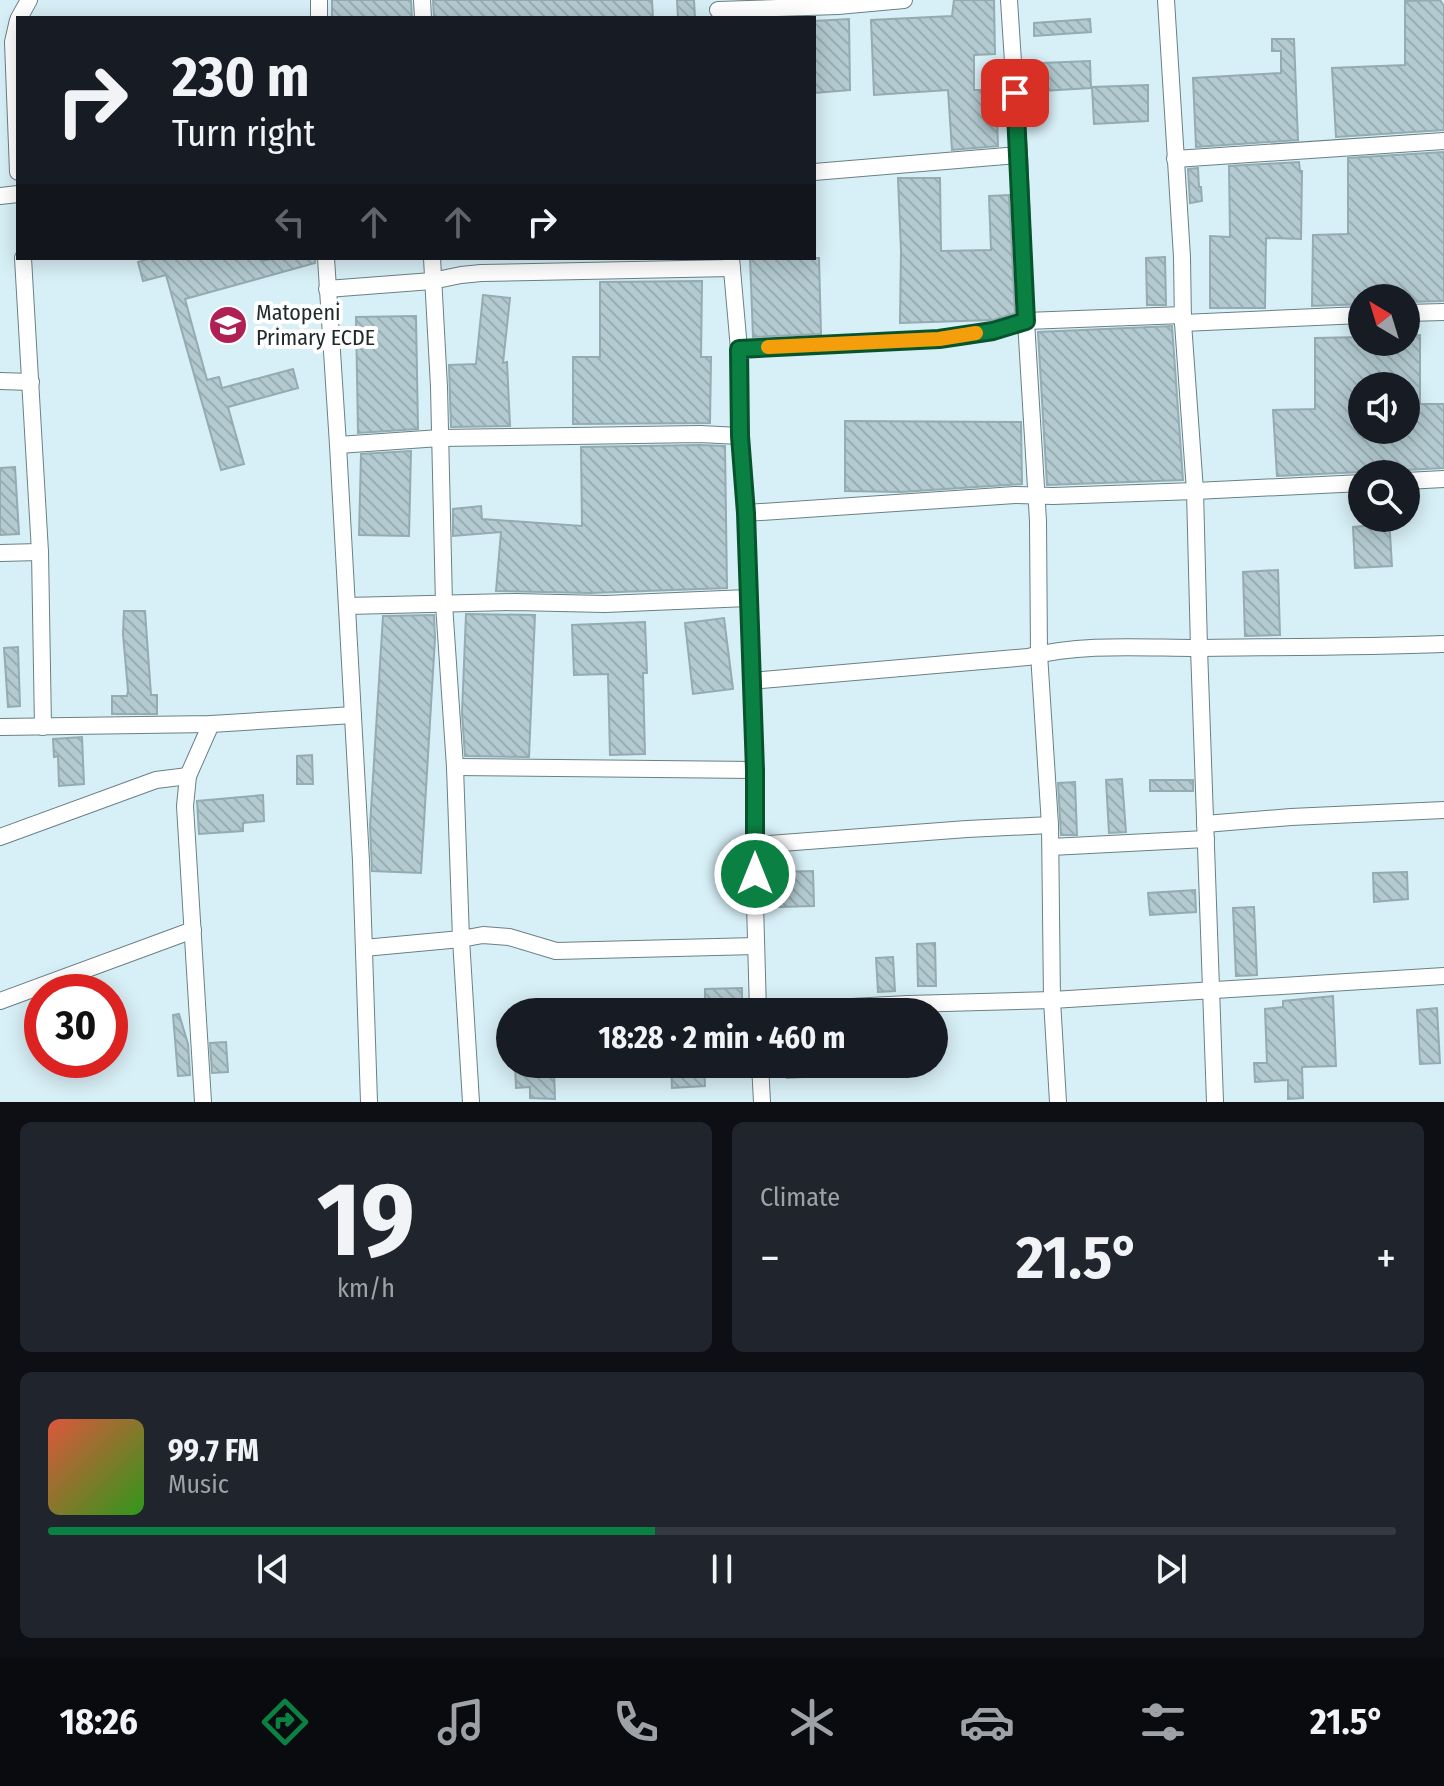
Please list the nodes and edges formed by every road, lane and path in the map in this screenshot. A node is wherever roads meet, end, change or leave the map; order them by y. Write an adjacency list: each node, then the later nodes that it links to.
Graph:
1 (904, 0): 4 (street)
2 (1009, 0): 8 (street)
3 (1166, 0): 9 (street)
4 (718, 9)
5 (16, 28): 6 (street)
6 (16, 120)
7 (1444, 141): 9 (street)
8 (1019, 155): 10 (street); 21 (street)
9 (1175, 159): 20 (street)
10 (816, 172)
11 (23, 260): 24 (street)
12 (326, 260): 16 (street)
13 (432, 260): 15 (street)
14 (732, 263): 15 (street); 22 (street)
15 (432, 281): 16 (street); 26 (street)
16 (327, 289): 27 (street)
17 (1444, 312): 18 (street)
18 (1420, 313)
19 (1348, 315): 20 (street)
20 (1183, 319): 21 (street); 31 (street)
21 (1026, 321): 22 (street); 32 (street)
22 (739, 349): 25 (street)
23 (0, 381): 24 (street)
24 (31, 382): 34 (street)
25 (740, 436): 26 (street); 33 (street)
26 (440, 438): 27 (street); 37 (street)
27 (338, 445): 38 (street)
28 (1444, 479): 29 (street)
29 (1420, 480)
30 (1348, 484): 31 (street)
31 (1195, 491): 32 (street); 40 (street)
32 (1037, 496): 33 (street); 41 (street)
33 (746, 513): 36 (street)
34 (40, 552): 35 (street); 46 (street)
35 (0, 553)
36 (748, 598): 37 (street); 42 (street)
37 (444, 604): 38 (street); 47 (street)
38 (347, 606): 43 (street)
39 (1444, 644): 40 (street)
40 (1199, 648): 41 (street); 52 (street)
41 (1039, 654): 42 (street); 51 (street)
42 (751, 681): 48 (street)
43 (353, 715): 44 (street); 59 (street)
44 (211, 724): 46 (street); 49 (street)
45 (0, 727): 46 (street)
46 (43, 727)
47 (455, 767): 48 (street); 57 (street)
48 (755, 770): 54 (street)
49 (188, 776): 53 (street); 56 (street)
50 (1444, 810): 52 (street)
51 (1050, 825): 54 (street); 55 (street)
52 (1206, 832): 55 (street); 61 (street)
53 (0, 837)
54 (755, 845): 58 (street)
55 (1051, 847): 63 (street)
56 (193, 930): 64 (street); 67 (street)
57 (461, 939): 58 (street); 59 (street); 69 (street)
58 (756, 946): 62 (street)
59 (364, 948): 68 (street)
60 (1444, 976): 61 (street)
61 (1211, 990): 63 (street); 72 (street)
62 (758, 998)
63 (1052, 1000): 65 (street); 71 (street)
64 (0, 1001)
65 (948, 1003)
66 (761, 1078): 70 (street)
67 (203, 1102)
68 (369, 1102)
69 (471, 1102)
70 (762, 1102)
71 (1058, 1102)
72 (1215, 1102)

